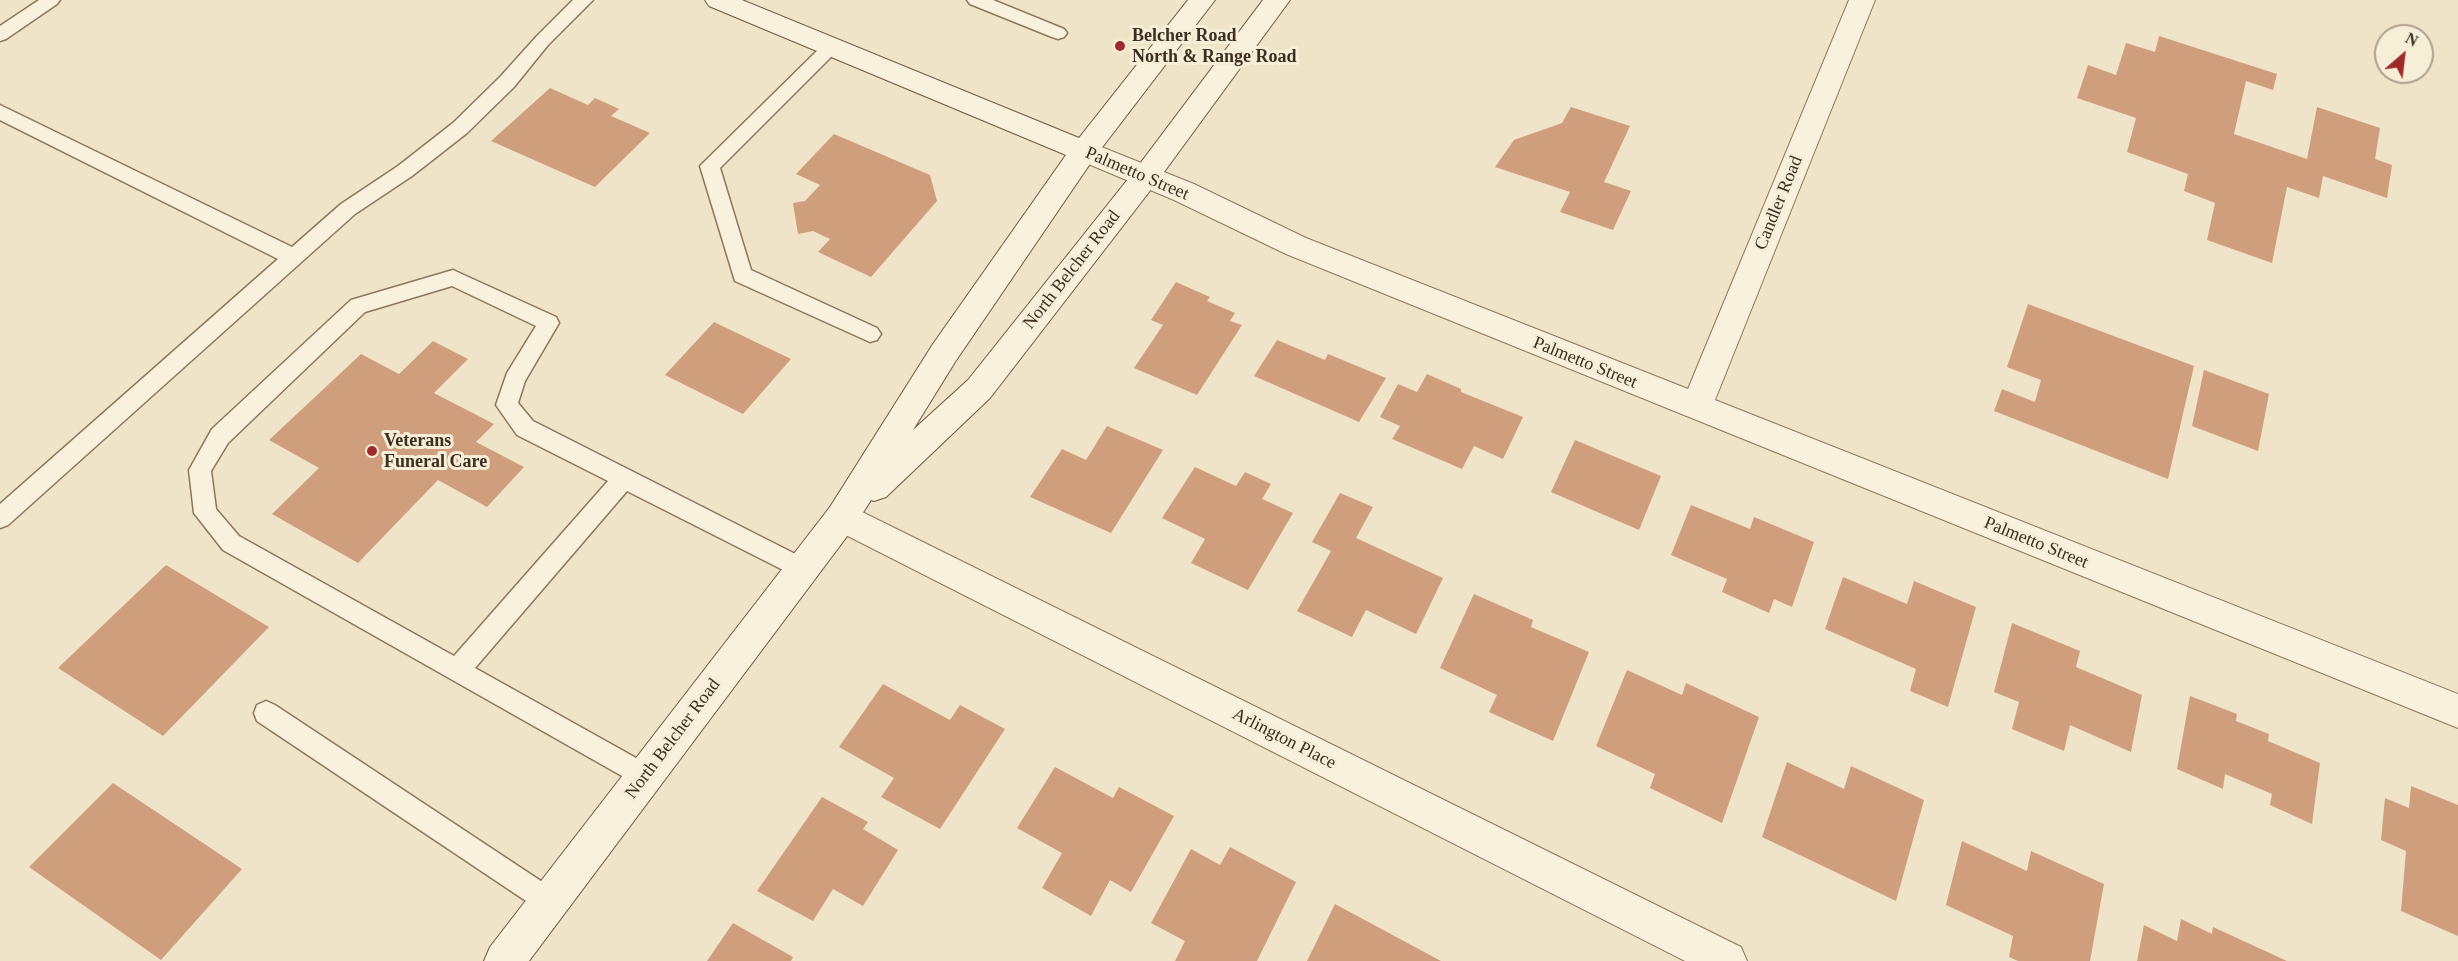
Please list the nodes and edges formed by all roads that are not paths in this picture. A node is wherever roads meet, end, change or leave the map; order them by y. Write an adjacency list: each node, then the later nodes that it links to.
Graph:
1 (51, 0): 9 (lane)
2 (584, 0): 14 (lane)
3 (718, 0): 10 (street, Palmetto Street)
4 (976, 0): 8 (lane)
5 (1202, 0): 12 (street, North Belcher Road)
6 (1277, 0): 13 (street, North Belcher Road)
7 (1862, 0): 16 (street, Candler Road)
8 (1058, 33)
9 (0, 35)
10 (832, 46): 12 (street, Palmetto Street); 15 (lane)
11 (0, 112): 14 (lane)
12 (1083, 151): 13 (street, Palmetto Street); 18 (street, North Belcher Road)
13 (1146, 176): 16 (street, Palmetto Street); 18 (street, North Belcher Road)
14 (293, 257): 19 (lane)
15 (870, 334)
16 (1696, 407): 22 (street, Palmetto Street)
17 (623, 479): 20 (lane); 21 (lane); 21 (lane)
18 (842, 517): 20 (street, North Belcher Road); 27 (street, Arlington Place)
19 (0, 518)
20 (803, 569): 24 (street, North Belcher Road)
21 (457, 670): 24 (lane)
22 (2458, 711)
23 (266, 713): 25 (lane)
24 (645, 777): 25 (street, North Belcher Road)
25 (550, 902): 26 (street, North Belcher Road)
26 (504, 961)
27 (1727, 961)

